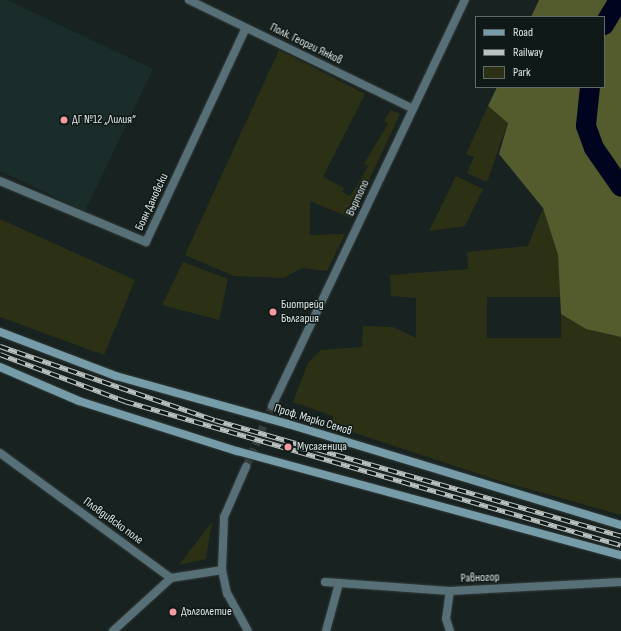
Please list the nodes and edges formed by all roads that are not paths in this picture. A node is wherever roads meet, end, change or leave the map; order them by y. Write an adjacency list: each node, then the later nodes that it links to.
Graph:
1 (189, 0): 3 (street, Полк. Георги Янков)
2 (465, 0): 4 (street, Въртопо)
3 (246, 28): 4 (street, Полк. Георги Янков); 5 (street, Боян Дановски)
4 (413, 109): 8 (street, Въртопо)
5 (0, 181)
6 (0, 332): 11 (main road, Проф. Марко Семов)
7 (0, 367): 12 (main road)
8 (272, 406)
9 (0, 454): 14 (street, Пловдивско поле)
10 (246, 467): 13 (street)
11 (621, 525)
12 (621, 555)
13 (222, 570): 14 (street); 20 (street)
14 (171, 578): 19 (street)
15 (325, 582): 17 (street, Равногор)
16 (621, 582): 18 (street, Равногор)
17 (339, 583): 18 (street, Равногор); 21 (street)
18 (450, 591): 22 (street)
19 (112, 631)
20 (248, 631)
21 (326, 631)
22 (450, 631)

